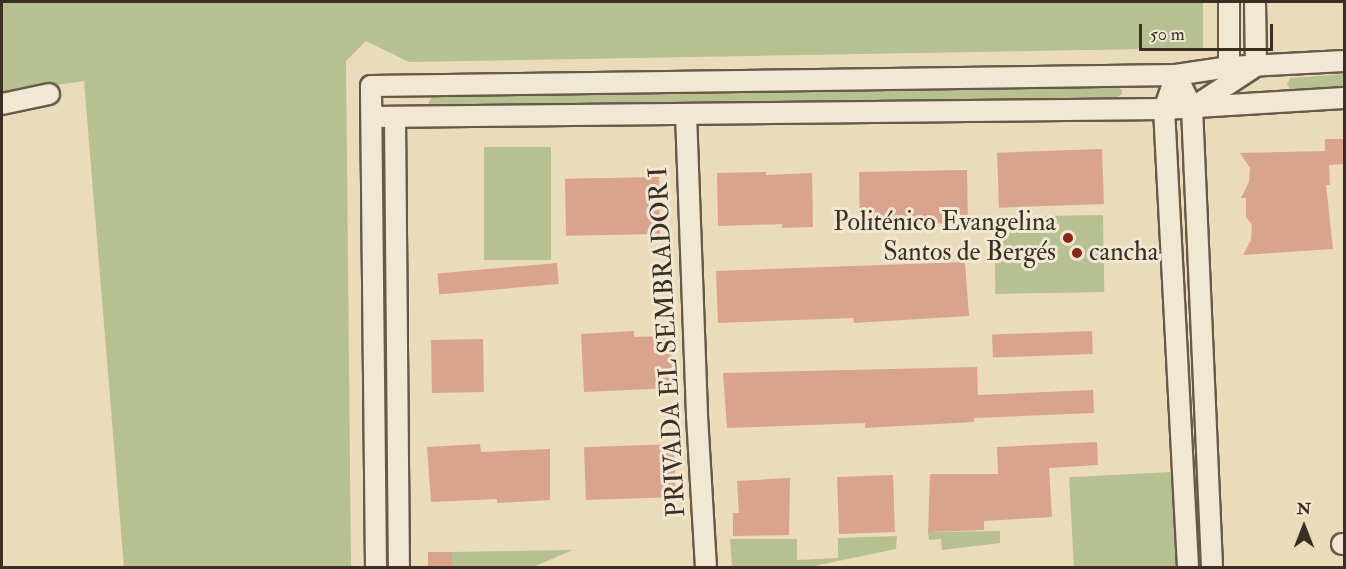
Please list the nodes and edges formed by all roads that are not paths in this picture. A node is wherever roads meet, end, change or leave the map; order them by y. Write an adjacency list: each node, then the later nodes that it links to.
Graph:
1 (1229, 2): 5 (street)
2 (1255, 2): 4 (street)
3 (1344, 61): 4 (street)
4 (1256, 66): 5 (street); 10 (street)
5 (1229, 67): 6 (street)
6 (1176, 75): 10 (street); 11 (street); 13 (street)
7 (49, 94): 9 (street)
8 (1344, 98): 10 (street)
9 (2, 104)
10 (1192, 108): 11 (street); 19 (street)
11 (1164, 109): 12 (street); 18 (street)
12 (686, 114): 14 (street); 17 (street, PRIVADA EL SEMBRADOR I)
13 (372, 117): 14 (street); 15 (street)
14 (395, 117): 16 (street)
15 (376, 567)
16 (399, 567)
17 (706, 567)
18 (1188, 567)
19 (1212, 567)

